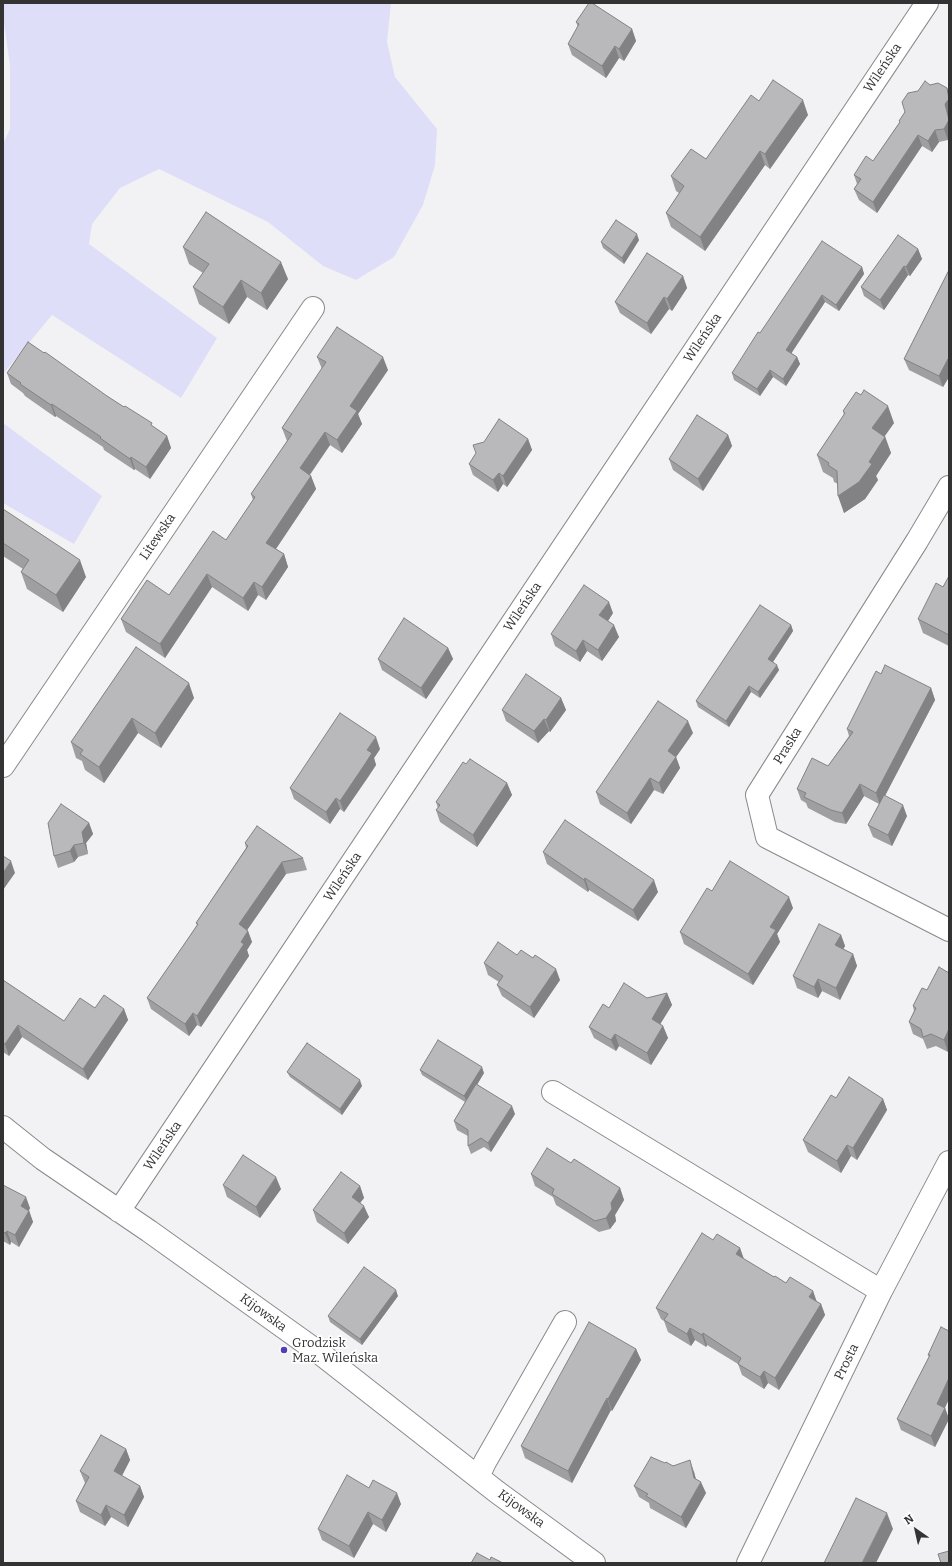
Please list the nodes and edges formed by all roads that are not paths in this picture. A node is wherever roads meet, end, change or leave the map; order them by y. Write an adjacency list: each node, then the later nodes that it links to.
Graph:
1 (927, 3): 9 (street, Wileńska)
2 (313, 308): 4 (street, Litewska)
3 (949, 487): 5 (street, Praska)
4 (3, 766)
5 (949, 930)
6 (553, 1092): 10 (street)
7 (3, 1127): 9 (street, Kijowska)
8 (949, 1162): 10 (street, Prosta)
9 (119, 1211): 12 (street, Kijowska)
10 (881, 1291): 14 (street, Prosta)
11 (565, 1322): 12 (street)
12 (478, 1477): 13 (street, Kijowska)
13 (594, 1563)
14 (748, 1563)

